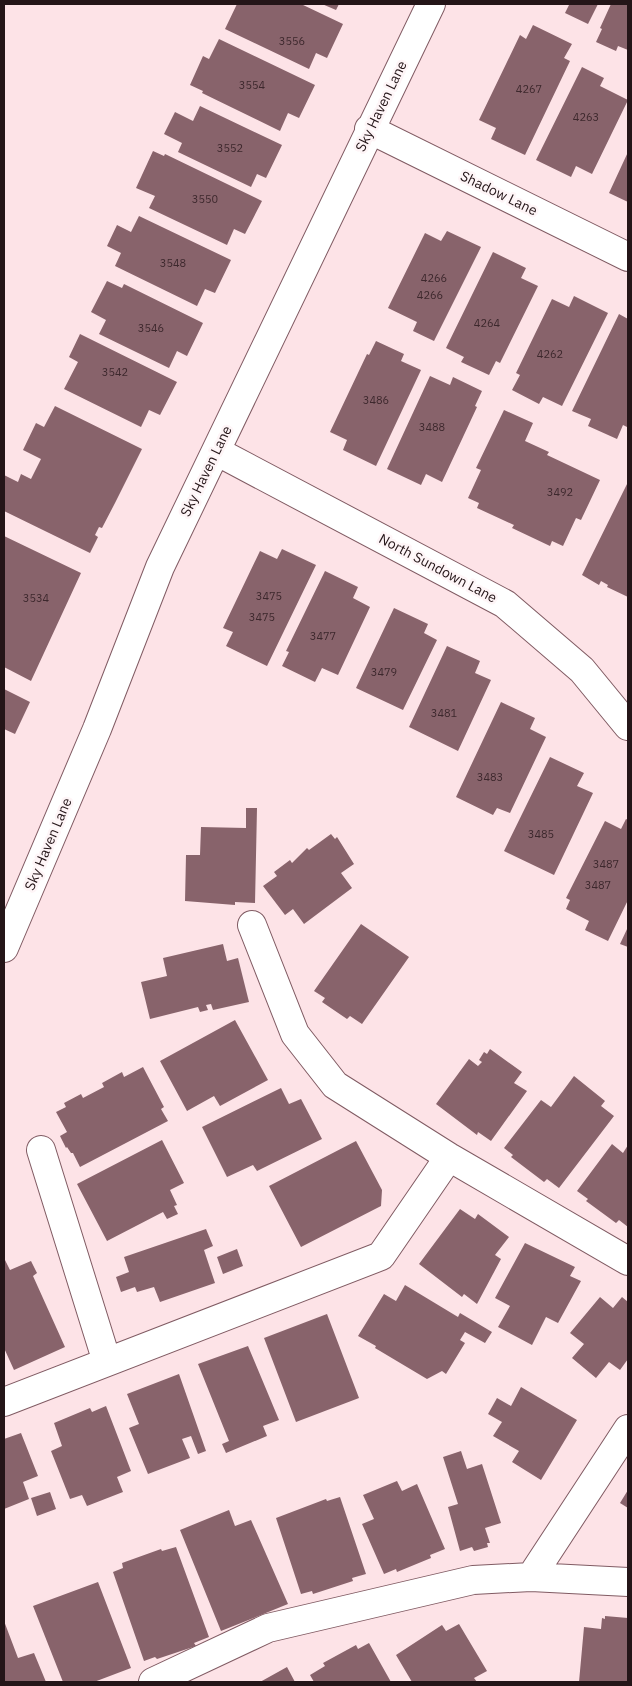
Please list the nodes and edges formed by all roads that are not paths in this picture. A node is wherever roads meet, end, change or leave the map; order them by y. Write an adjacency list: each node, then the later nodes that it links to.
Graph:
1 (431, 4): 2 (street, Sky Haven Lane)
2 (369, 129): 3 (street, Shadow Lane); 4 (street, Sky Haven Lane)
3 (628, 257)
4 (216, 451): 5 (street, North Sundown Lane); 7 (street, Sky Haven Lane)
5 (628, 726)
6 (252, 925): 9 (street)
7 (4, 948)
8 (41, 1150): 11 (street)
9 (449, 1157): 10 (street); 11 (street)
10 (628, 1261)
11 (107, 1362): 12 (street)
12 (4, 1402)
13 (628, 1428): 14 (street)
14 (532, 1577): 15 (street); 16 (street)
15 (628, 1582)
16 (153, 1682)

